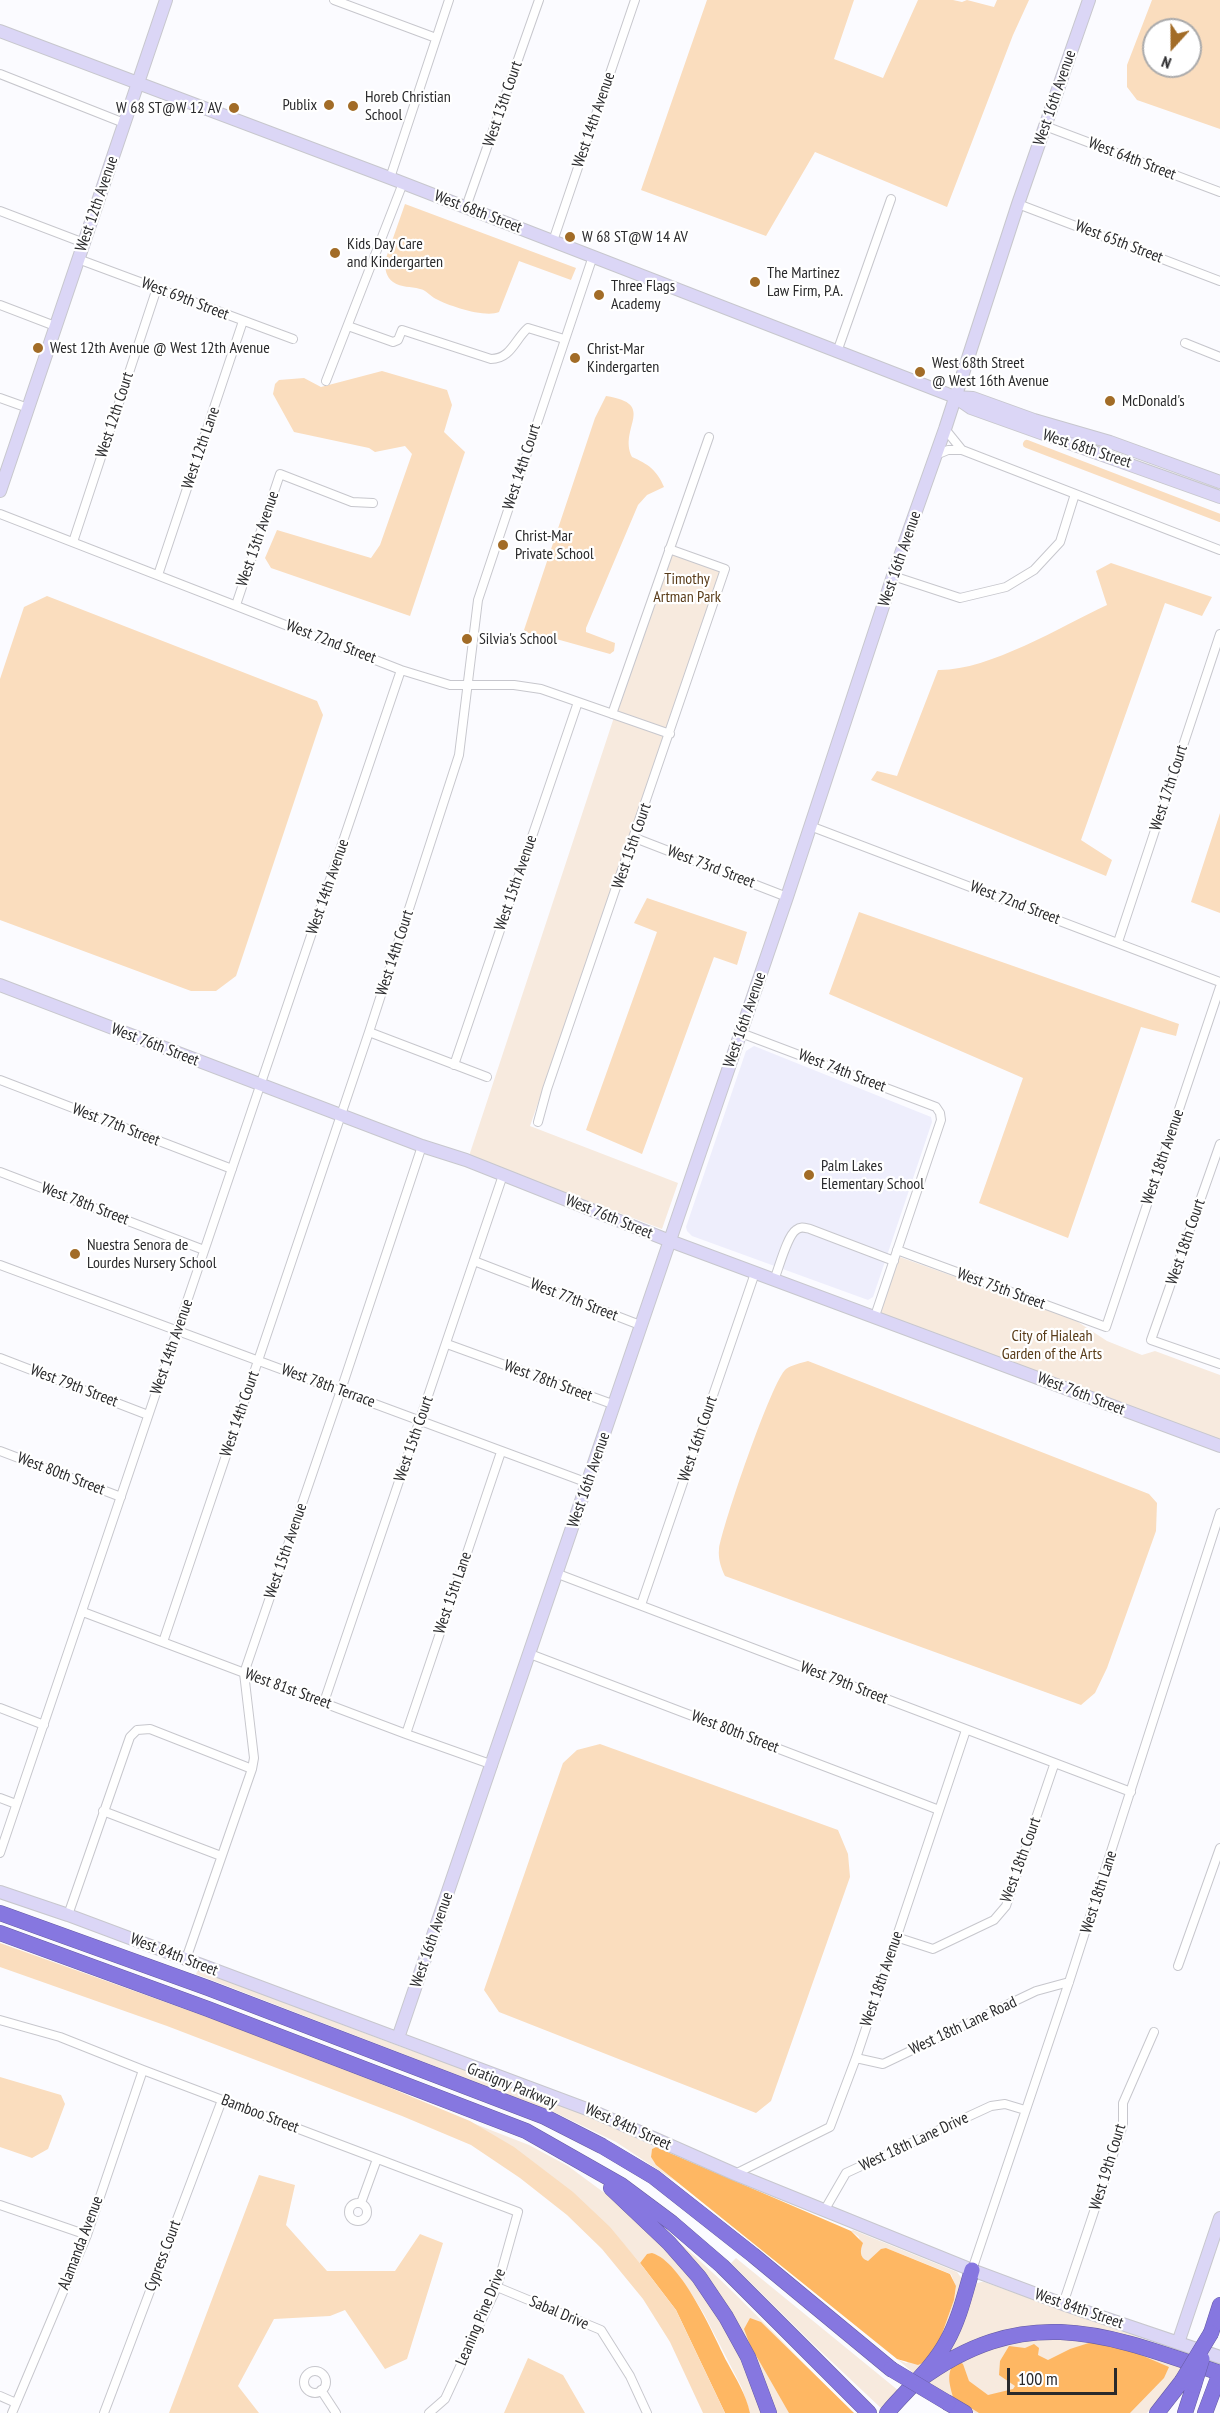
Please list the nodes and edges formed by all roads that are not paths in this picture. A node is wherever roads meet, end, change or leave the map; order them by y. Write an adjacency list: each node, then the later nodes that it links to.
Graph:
1 (166, 0): 11 (street, West 12th Avenue)
2 (334, 0): 7 (street)
3 (450, 0): 9 (street)
4 (539, 0): 19 (street, West 13th Court)
5 (635, 0): 21 (street, West 14th Avenue)
6 (1089, 0): 13 (street, West 16th Avenue)
7 (349, 3): 9 (street)
8 (0, 31): 11 (street, West 68th Street)
9 (436, 38): 14 (street)
10 (0, 74): 12 (street)
11 (138, 83): 12 (street, West 12th Avenue); 14 (street, West 68th Street)
12 (124, 123): 22 (street, West 12th Avenue)
13 (1045, 126): 16 (street, West 64th Street); 18 (street, West 16th Avenue)
14 (390, 178): 15 (street, West 68th Street)
15 (403, 183): 19 (street, West 68th Street); 30 (street)
16 (1220, 192)
17 (891, 199): 34 (street)
18 (1018, 204): 25 (street, West 65th Street); 37 (street, West 16th Avenue)
19 (466, 207): 21 (street, West 68th Street)
20 (0, 211): 22 (street)
21 (553, 241): 23 (street, West 68th Street)
22 (84, 243): 24 (street, West 12th Avenue)
23 (593, 256): 32 (street, West 14th Court); 34 (street, West 68th Street)
24 (78, 259): 26 (street, West 69th Street); 29 (street, West 12th Avenue)
25 (1220, 281)
26 (157, 288): 28 (street, West 69th Street); 50 (street, West 12th Court)
27 (0, 305): 29 (street)
28 (243, 321): 31 (street, West 69th Street); 53 (street, West 12th Lane)
29 (55, 326): 39 (street, West 12th Avenue)
30 (348, 326): 32 (street); 36 (street)
31 (293, 339)
32 (564, 339): 58 (street, West 14th Court)
33 (1185, 344): 35 (street)
34 (837, 352): 37 (street, West 68th Street)
35 (1220, 357)
36 (326, 381)
37 (955, 397): 40 (street, West 16th Avenue); 44 (street, West 68th Street); 47 (street, West 68th Street)
38 (0, 398): 39 (street)
39 (28, 408): 45 (street, West 12th Avenue)
40 (945, 429): 42 (street); 43 (street, West 16th Avenue)
41 (710, 437): 51 (street)
42 (962, 450): 43 (street); 46 (street)
43 (936, 455): 54 (street, West 16th Avenue)
44 (1220, 482)
45 (0, 491)
46 (1075, 494): 52 (street); 54 (street)
47 (1220, 497)
48 (373, 503): 55 (street, West 13th Avenue)
49 (0, 513): 50 (street, West 72nd Street)
50 (73, 542): 53 (street, West 72nd Street)
51 (669, 549): 60 (street); 61 (street, West 15th Court)
52 (1220, 550)
53 (158, 575): 55 (street, West 72nd Street)
54 (893, 576): 62 (street, West 16th Avenue)
55 (236, 605): 57 (street, West 72nd Street)
56 (1220, 634): 65 (street, West 17th Court)
57 (401, 669): 58 (street, West 72nd Street); 74 (street, West 14th Avenue)
58 (468, 684): 59 (street, West 72nd Street); 69 (street, West 14th Court)
59 (578, 702): 60 (street, West 72nd Street); 71 (street, West 15th Avenue)
60 (612, 714): 61 (street, West 72nd Street)
61 (669, 734): 63 (street, West 15th Court)
62 (810, 826): 64 (street, West 16th Avenue); 65 (street, West 72nd Street)
63 (635, 838): 64 (street, West 73rd Street); 76 (street, West 15th Court)
64 (787, 897): 70 (street, West 16th Avenue)
65 (1118, 942): 66 (street, West 72nd Street)
66 (1220, 982)
67 (0, 985): 74 (street, West 76th Street)
68 (1220, 987): 93 (street, West 18th Avenue)
69 (369, 1032): 71 (street); 75 (street, West 14th Court)
70 (741, 1033): 83 (street, West 16th Avenue); 85 (street, West 74th Street)
71 (454, 1065): 72 (street)
72 (487, 1077)
73 (0, 1080): 80 (street, West 77th Street)
74 (261, 1086): 75 (street, West 76th Street); 80 (street, West 14th Avenue)
75 (340, 1114): 78 (street, West 76th Street); 97 (street, West 14th Court)
76 (538, 1122)
77 (1220, 1144): 79 (street, West 18th Court)
78 (422, 1146): 82 (street, West 76th Street); 99 (street, West 15th Avenue)
79 (1218, 1157): 98 (street, West 18th Court)
80 (232, 1169): 84 (street, West 14th Avenue)
81 (0, 1172): 84 (street, West 78th Street)
82 (503, 1175): 83 (street, West 76th Street); 86 (street, West 15th Court)
83 (670, 1241): 89 (street, West 76th Street); 92 (street, West 16th Avenue)
84 (204, 1250): 94 (street, West 14th Avenue)
85 (897, 1250): 87 (street); 93 (street, West 75th Street)
86 (474, 1261): 92 (street, West 77th Street); 95 (street, West 15th Court)
87 (894, 1261): 90 (street); 91 (street)
88 (0, 1265): 94 (street, West 78th Terrace)
89 (755, 1273): 90 (street, West 76th Street); 110 (street, West 16th Court)
90 (774, 1280): 91 (street, West 76th Street)
91 (875, 1316): 103 (street, West 76th Street)
92 (640, 1325): 100 (street, West 16th Avenue)
93 (1106, 1327)
94 (177, 1332): 97 (street, West 78th Terrace); 101 (street, West 14th Avenue)
95 (447, 1344): 100 (street, West 78th Street); 102 (street, West 15th Court)
96 (0, 1358): 101 (street, West 79th Street)
97 (258, 1361): 99 (street, West 78th Terrace); 112 (street, West 14th Court)
98 (1220, 1364)
99 (341, 1390): 102 (street, West 78th Terrace); 114 (street, West 15th Avenue)
100 (615, 1405): 106 (street, West 16th Avenue)
101 (148, 1415): 107 (street, West 14th Avenue)
102 (420, 1421): 105 (street, West 78th Terrace); 115 (street, West 15th Court)
103 (1220, 1446)
104 (0, 1451): 107 (street, West 80th Street)
105 (501, 1452): 106 (street, West 78th Terrace); 119 (street, West 15th Lane)
106 (588, 1484): 109 (street, West 16th Avenue)
107 (121, 1497): 111 (street, West 14th Avenue)
108 (1220, 1513): 123 (street, West 18th Lane)
109 (558, 1574): 110 (street, West 79th Street); 113 (street, West 16th Avenue)
110 (641, 1605): 118 (street, West 79th Street)
111 (83, 1612): 112 (street, West 81st Street); 117 (street, West 14th Avenue)
112 (163, 1642): 114 (street, West 81st Street)
113 (530, 1654): 120 (street, West 16th Avenue); 126 (street, West 80th Street)
114 (244, 1673): 115 (street, West 81st Street); 122 (street, West 15th Avenue)
115 (324, 1702): 119 (street, West 81st Street)
116 (0, 1708): 117 (street)
117 (44, 1725): 125 (street, West 14th Avenue)
118 (966, 1730): 121 (street, West 79th Street); 126 (street, West 18th Avenue)
119 (405, 1734): 120 (street, West 81st Street)
120 (493, 1765): 141 (street, West 16th Avenue)
121 (1054, 1765): 123 (street, West 79th Street); 135 (street, West 18th Court)
122 (252, 1769): 127 (street); 130 (street, West 15th Avenue)
123 (1131, 1792): 138 (street, West 18th Lane)
124 (0, 1798): 125 (street)
125 (16, 1804): 129 (street, West 14th Avenue)
126 (939, 1810): 135 (street, West 18th Avenue)
127 (103, 1811): 130 (street); 133 (street)
128 (1220, 1848): 137 (street)
129 (0, 1853)
130 (221, 1856): 136 (street, West 15th Avenue)
131 (0, 1892): 133 (street, West 84th Street)
132 (0, 1913): 168 (highway, Gratigny Parkway, bridge)
133 (68, 1915): 136 (street, West 84th Street)
134 (0, 1933): 147 (highway)
135 (896, 1937): 142 (street, West 18th Avenue)
136 (186, 1959): 141 (street, West 84th Street)
137 (1178, 1966)
138 (1069, 1982): 142 (street, West 18th Lane Road); 145 (street, West 18th Lane)
139 (0, 2020): 143 (street, Bamboo Street)
140 (1154, 2032): 157 (street, West 19th Court)
141 (398, 2038): 148 (street, West 84th Street)
142 (856, 2058): 148 (street, West 18th Avenue)
143 (143, 2070): 144 (street, Bamboo Street); 154 (street, Alamanda Avenue)
144 (222, 2100): 146 (street, Bamboo Street); 171 (street, Cypress Court)
145 (1025, 2110): 151 (street, West 18th Lane Drive); 155 (street, West 18th Lane)
146 (377, 2159): 149 (street); 152 (street, Bamboo Street)
147 (595, 2170): 169 (highway); 175 (highway)
148 (735, 2174): 151 (street, West 84th Street)
149 (361, 2203)
150 (0, 2205): 154 (street)
151 (824, 2211): 155 (street, West 84th Street)
152 (518, 2212): 156 (street, Leaning Pine Drive)
153 (1220, 2218): 159 (street)
154 (87, 2235): 167 (street, Alamanda Avenue)
155 (972, 2270): 157 (street, West 84th Street); 162 (highway)
156 (497, 2287): 173 (street, Leaning Pine Drive); 174 (street, Sabal Drive)
157 (1063, 2304): 159 (street, West 84th Street)
158 (1220, 2305): 163 (highway, bridge)
159 (1178, 2343): 160 (street, West 84th Street)
160 (1220, 2356)
161 (1220, 2373): 162 (highway); 165 (highway)
162 (918, 2381): 176 (highway)
163 (1188, 2383): 178 (highway); 179 (highway)
164 (321, 2390): 172 (street)
165 (1217, 2394): 180 (highway); 181 (highway)
166 (0, 2396): 167 (street)
167 (16, 2403): 170 (street, Alamanda Avenue)
168 (944, 2409): 177 (highway, Gratigny Parkway)
169 (868, 2411)
170 (12, 2413)
171 (104, 2413)
172 (336, 2413)
173 (429, 2413)
174 (647, 2413)
175 (769, 2413)
176 (887, 2413)
177 (965, 2413)
178 (1157, 2413)
179 (1185, 2413)
180 (1206, 2413)
181 (1214, 2413)

